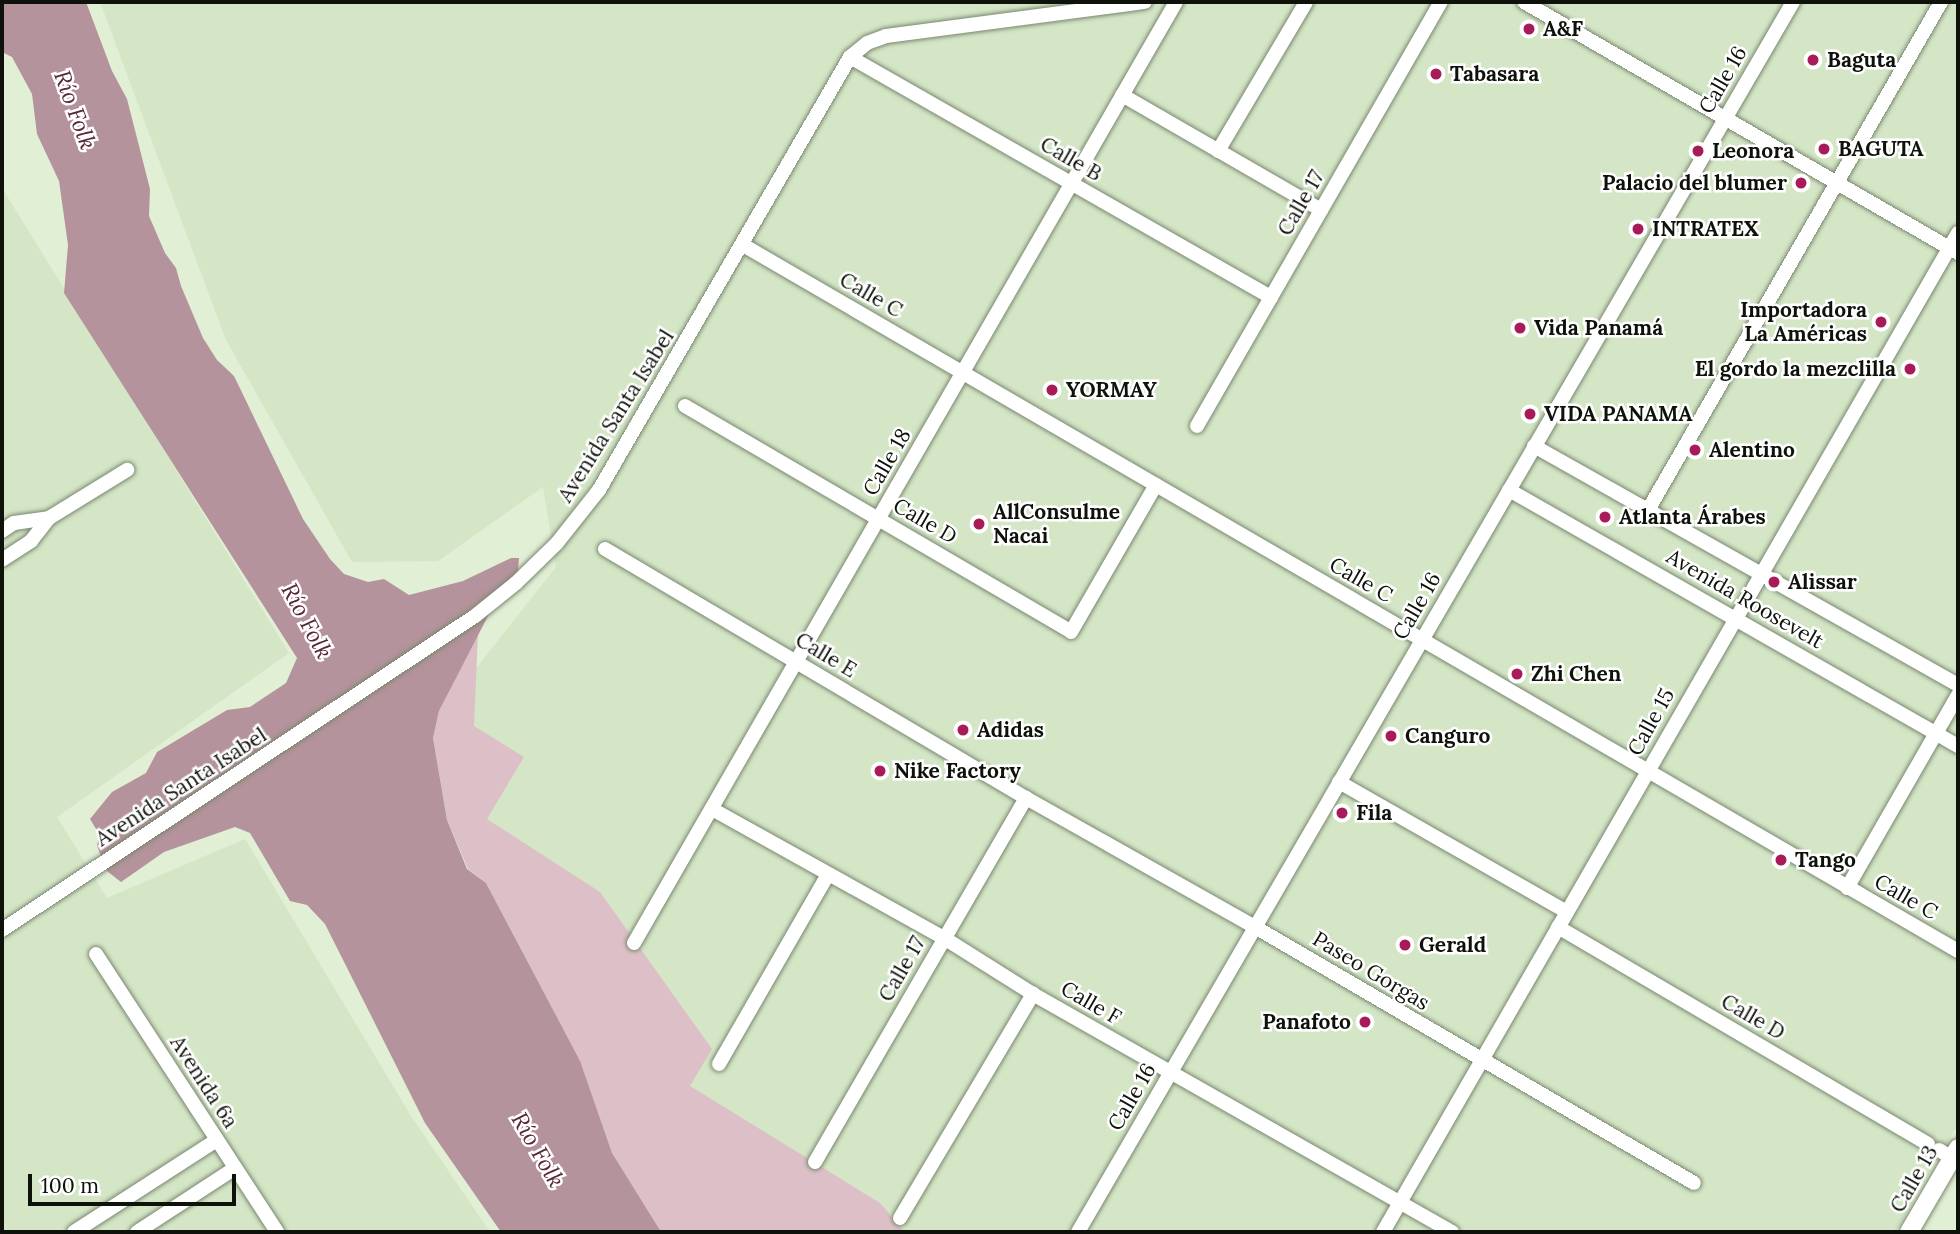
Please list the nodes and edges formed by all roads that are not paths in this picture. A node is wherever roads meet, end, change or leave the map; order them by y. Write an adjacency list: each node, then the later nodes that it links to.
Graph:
1 (1145, 2): 8 (street, Avenida Santa Isabel)
2 (1176, 2): 9 (street, Calle 18)
3 (1306, 2): 11 (street)
4 (1441, 2): 14 (street, Calle 17)
5 (1524, 2): 10 (street)
6 (1793, 2): 10 (street, Calle 16)
7 (1941, 2): 12 (street)
8 (850, 57): 13 (street, Calle B); 16 (street, Avenida Santa Isabel)
9 (1122, 95): 11 (street); 13 (street, Calle 18)
10 (1725, 118): 12 (street); 22 (street, Calle 16)
11 (1218, 150): 14 (street)
12 (1837, 183): 17 (street); 26 (street)
13 (1071, 184): 18 (street, Calle B); 19 (street, Calle 18)
14 (1321, 210): 18 (street, Calle 17)
15 (1958, 233): 17 (street, Calle 15)
16 (743, 245): 19 (street, Calle C); 49 (street, Avenida Santa Isabel)
17 (1954, 250): 32 (street, Calle 15)
18 (1271, 298): 21 (street, Calle 17)
19 (963, 373): 24 (street, Calle C); 28 (street, Calle 18)
20 (685, 406): 28 (street, Calle D)
21 (1197, 426)
22 (1534, 446): 25 (street, Calle 16); 26 (street, Avenida Roosevelt)
23 (127, 470): 27 (street)
24 (1156, 485): 28 (street, Calle D); 34 (street, Calle C)
25 (1509, 490): 33 (street, Avenida Roosevelt); 34 (street, Calle 16)
26 (1648, 510): 32 (street, Avenida Roosevelt)
27 (49, 519): 29 (street); 31 (street)
28 (879, 519): 35 (street, Calle 18)
29 (2, 531)
30 (605, 549): 35 (street, Calle E)
31 (2, 559)
32 (1763, 574): 33 (street, Calle 15); 36 (street, Avenida Roosevelt)
33 (1735, 616): 38 (street, Avenida Roosevelt); 40 (street, Calle 15)
34 (1422, 640): 40 (street, Calle C); 41 (street, Calle 16)
35 (797, 661): 42 (street, Calle E); 43 (street, Calle 18)
36 (1958, 685)
37 (1958, 695): 38 (street)
38 (1936, 732): 39 (street, Avenida Roosevelt); 45 (street)
39 (1958, 746)
40 (1647, 771): 45 (street, Calle C); 46 (street, Calle 15)
41 (1339, 782): 46 (street); 47 (street, Calle 16)
42 (1026, 798): 47 (street, Paseo Gorgas); 50 (street, Calle 17)
43 (712, 808): 44 (street, Calle F); 51 (street, Calle 18)
44 (827, 876): 50 (street, Calle F); 56 (street)
45 (1847, 888): 52 (street, Calle C)
46 (1567, 912): 48 (street, Calle 15)
47 (1255, 927): 55 (street, Paseo Gorgas); 57 (street, Calle 16)
48 (1558, 927): 55 (street, Calle 15); 59 (street, Calle D)
49 (2, 930)
50 (944, 938): 54 (street, Calle F); 60 (street, Calle 17)
51 (634, 943)
52 (1958, 950)
53 (96, 954): 58 (street, Avenida 6a)
54 (1033, 994): 57 (street, Calle F); 64 (street)
55 (1481, 1060): 62 (street, Paseo Gorgas); 63 (street, Calle 15)
56 (719, 1064)
57 (1171, 1073): 63 (street, Calle F); 68 (street, Calle 16)
58 (217, 1140): 61 (street, Avenida 6a); 65 (street)
59 (1944, 1150): 71 (street, Calle 13)
60 (815, 1162)
61 (235, 1168): 66 (street); 67 (street, Avenida 6a)
62 (1693, 1183)
63 (1400, 1203): 69 (street, Calle 15); 70 (street, Calle F)
64 (900, 1218)
65 (74, 1232)
66 (137, 1232)
67 (277, 1232)
68 (1078, 1232)
69 (1383, 1232)
70 (1451, 1232)
71 (1909, 1232)

